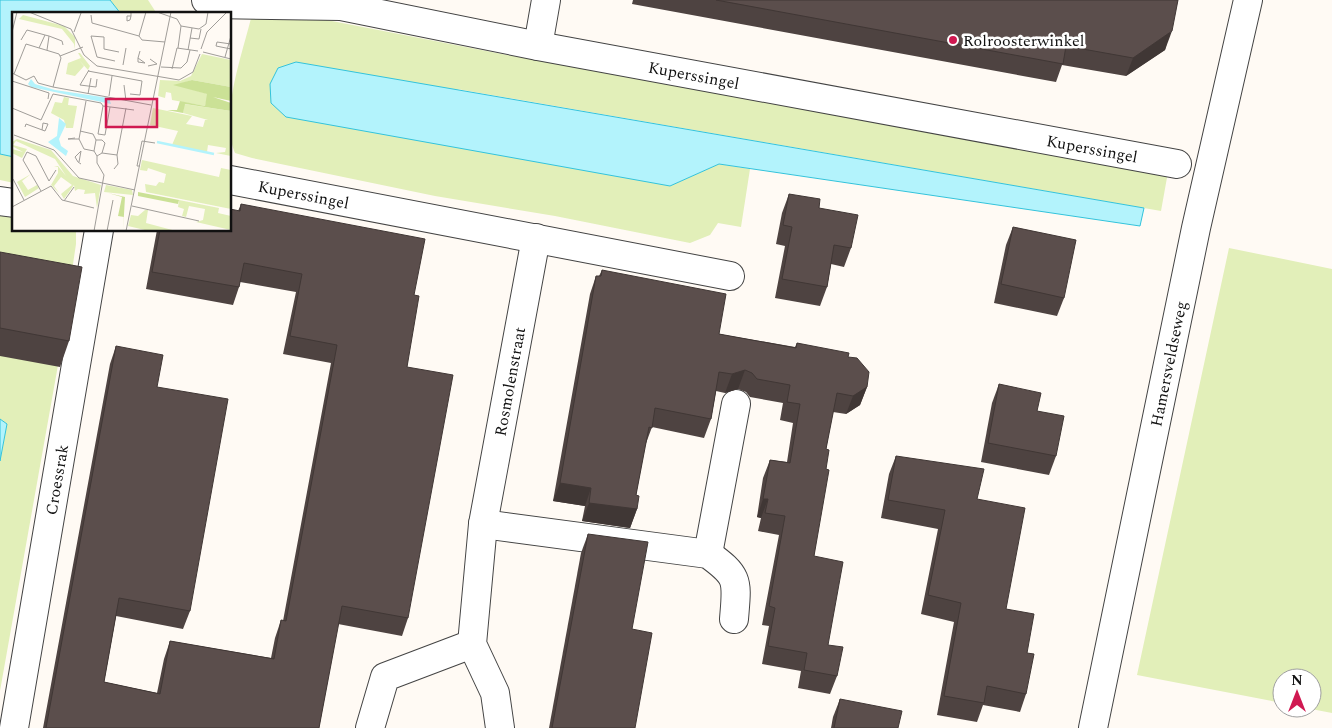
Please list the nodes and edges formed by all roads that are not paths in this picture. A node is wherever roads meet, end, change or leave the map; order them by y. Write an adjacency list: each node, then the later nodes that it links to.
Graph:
1 (546, 0): 4 (street)
2 (1248, 0): 18 (street, Hamersveldseweg)
3 (209, 6): 4 (street, Kuperssingel)
4 (538, 46): 5 (street, Kuperssingel)
5 (1177, 164)
6 (231, 180): 8 (street, Kuperssingel)
7 (99, 231): 15 (street, Croessrak)
8 (536, 238): 9 (street, Kuperssingel); 11 (street, Rosmolenstraat)
9 (730, 276)
10 (736, 404): 12 (street)
11 (483, 524): 12 (street); 14 (street, Rosmolenstraat)
12 (708, 554): 13 (street)
13 (734, 618)
14 (472, 644): 16 (street); 17 (street)
15 (14, 728)
16 (370, 728)
17 (500, 728)
18 (1093, 728)

